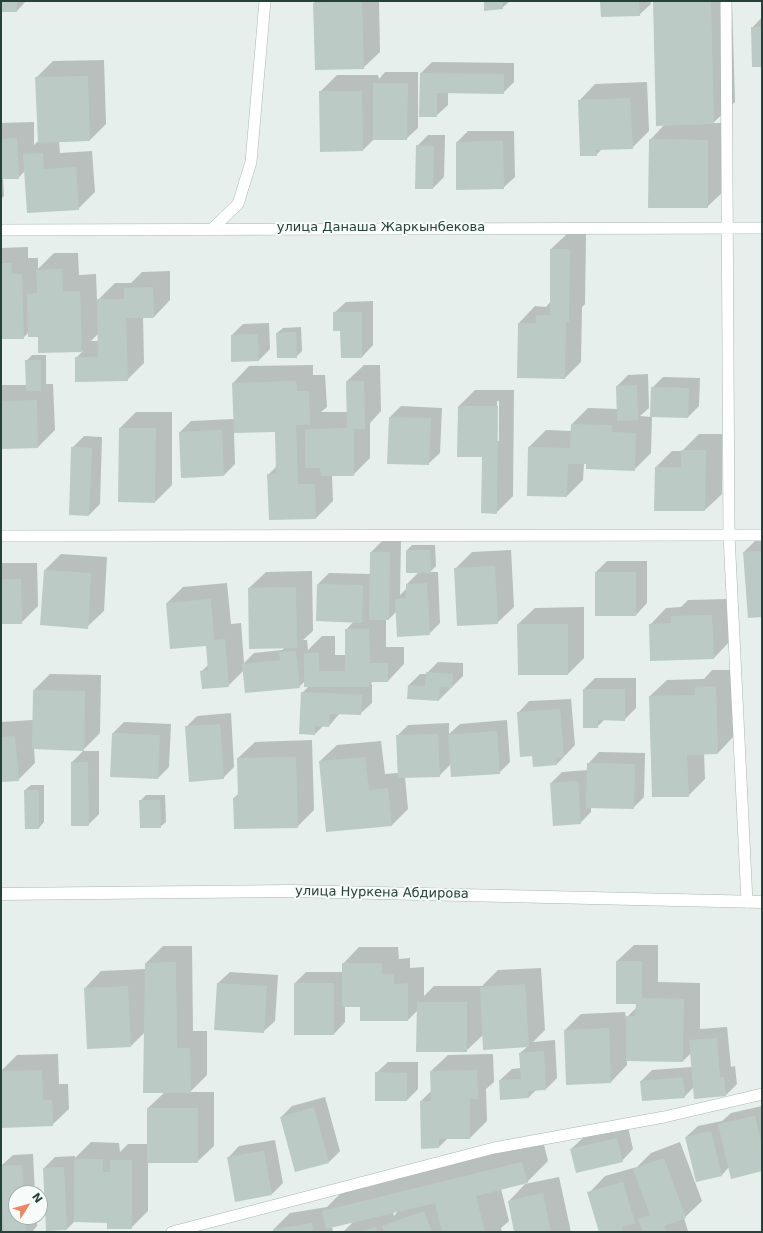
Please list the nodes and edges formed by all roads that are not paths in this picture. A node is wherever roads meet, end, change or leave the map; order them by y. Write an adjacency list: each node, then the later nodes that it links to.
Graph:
1 (265, 1): 5 (lane)
2 (726, 1): 3 (lane)
3 (727, 228): 4 (lane, улица Данаша Жаркынбекова); 5 (lane, улица Данаша Жаркынбекова); 7 (lane)
4 (762, 228)
5 (212, 229): 6 (lane, улица Данаша Жаркынбекова)
6 (1, 230)
7 (729, 535): 8 (lane); 9 (lane); 11 (lane)
8 (762, 535)
9 (1, 536)
10 (1, 894): 11 (street, улица Нуркена Абдирова)
11 (747, 902): 12 (street, улица Нуркена Абдирова)
12 (762, 902)
13 (762, 1094): 14 (lane)
14 (172, 1232)

